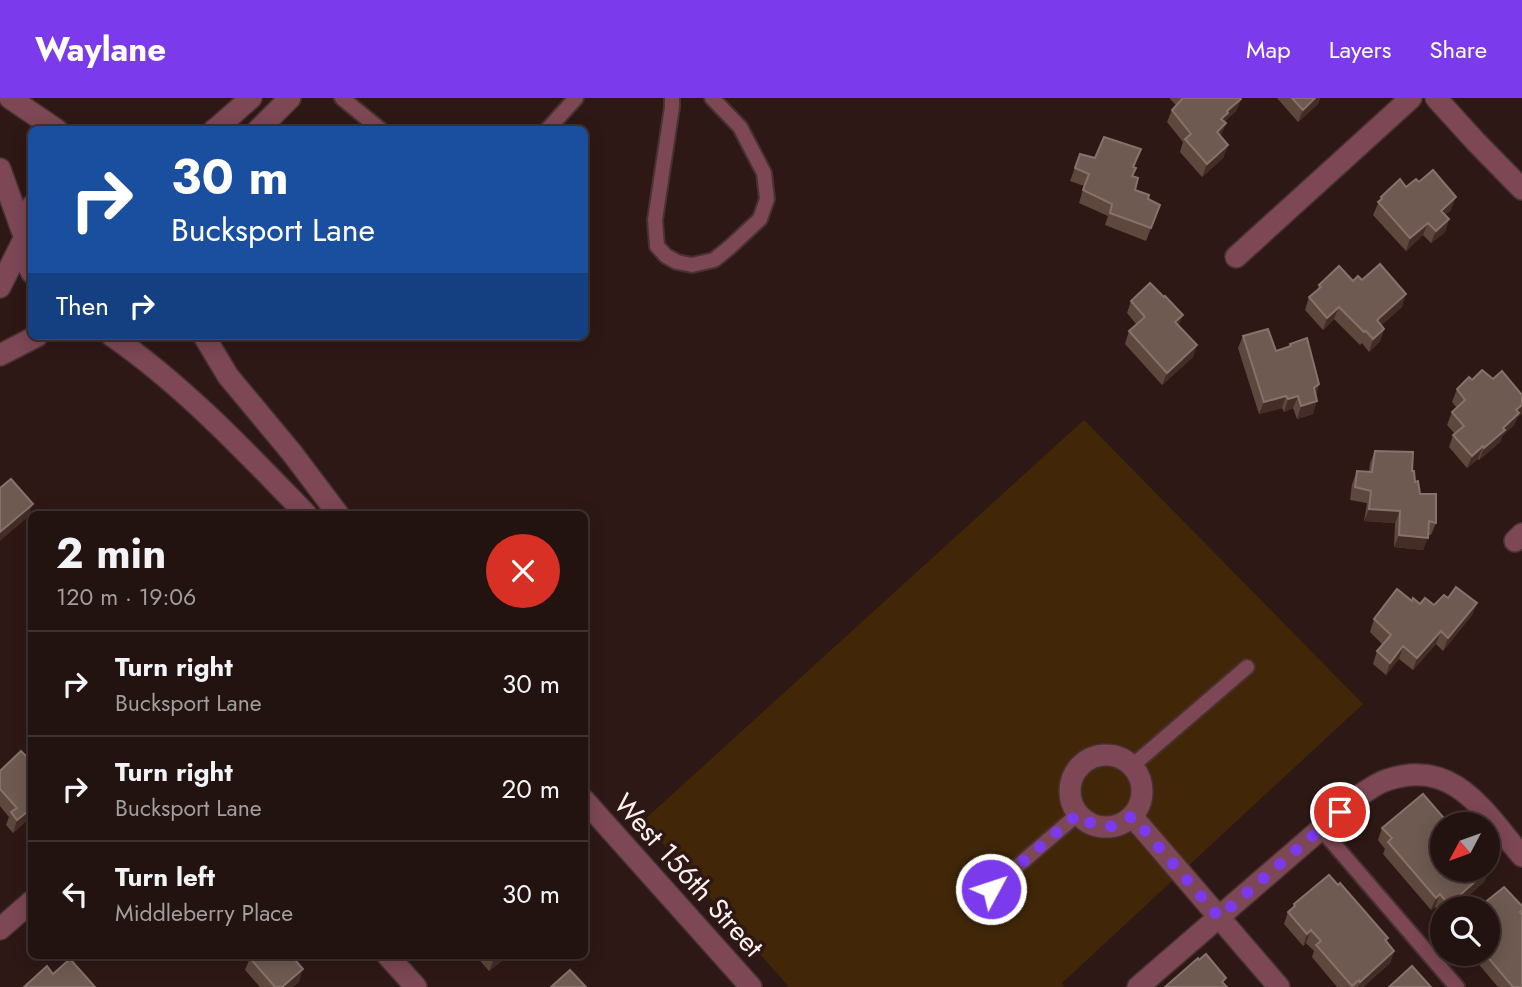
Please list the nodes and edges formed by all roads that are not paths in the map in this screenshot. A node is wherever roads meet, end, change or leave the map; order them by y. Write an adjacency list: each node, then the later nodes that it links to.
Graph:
1 (10, 98): 10 (street)
2 (251, 98): 11 (street)
3 (290, 98): 12 (street)
4 (342, 98): 13 (lane)
5 (576, 98): 14 (lane)
6 (672, 98): 7 (lane)
7 (712, 98)
8 (1411, 98): 19 (street)
9 (1436, 98): 16 (street)
10 (51, 126)
11 (219, 126)
12 (262, 126)
13 (376, 126)
14 (551, 126)
15 (0, 169): 18 (street)
16 (1522, 189)
17 (28, 213): 18 (street)
18 (24, 239): 20 (street); 21 (street)
19 (1237, 257)
20 (28, 267)
21 (0, 287)
22 (29, 340): 25 (street)
23 (117, 340): 26 (street)
24 (206, 340): 27 (street)
25 (0, 355)
26 (303, 511)
27 (336, 511)
28 (1247, 667): 29 (lane)
29 (1132, 766): 31 (street); 32 (street)
30 (588, 804): 41 (street, West 156th Street)
31 (1078, 814): 32 (street); 35 (lane)
32 (1132, 816): 37 (street)
33 (1321, 829): 34 (street); 37 (street); 44 (lane)
34 (1522, 856)
35 (991, 889)
36 (28, 904): 38 (street)
37 (1219, 917): 42 (street); 43 (street)
38 (0, 929)
39 (391, 959): 40 (street)
40 (415, 987)
41 (751, 987)
42 (1138, 987)
43 (1279, 987)
44 (1457, 987)

